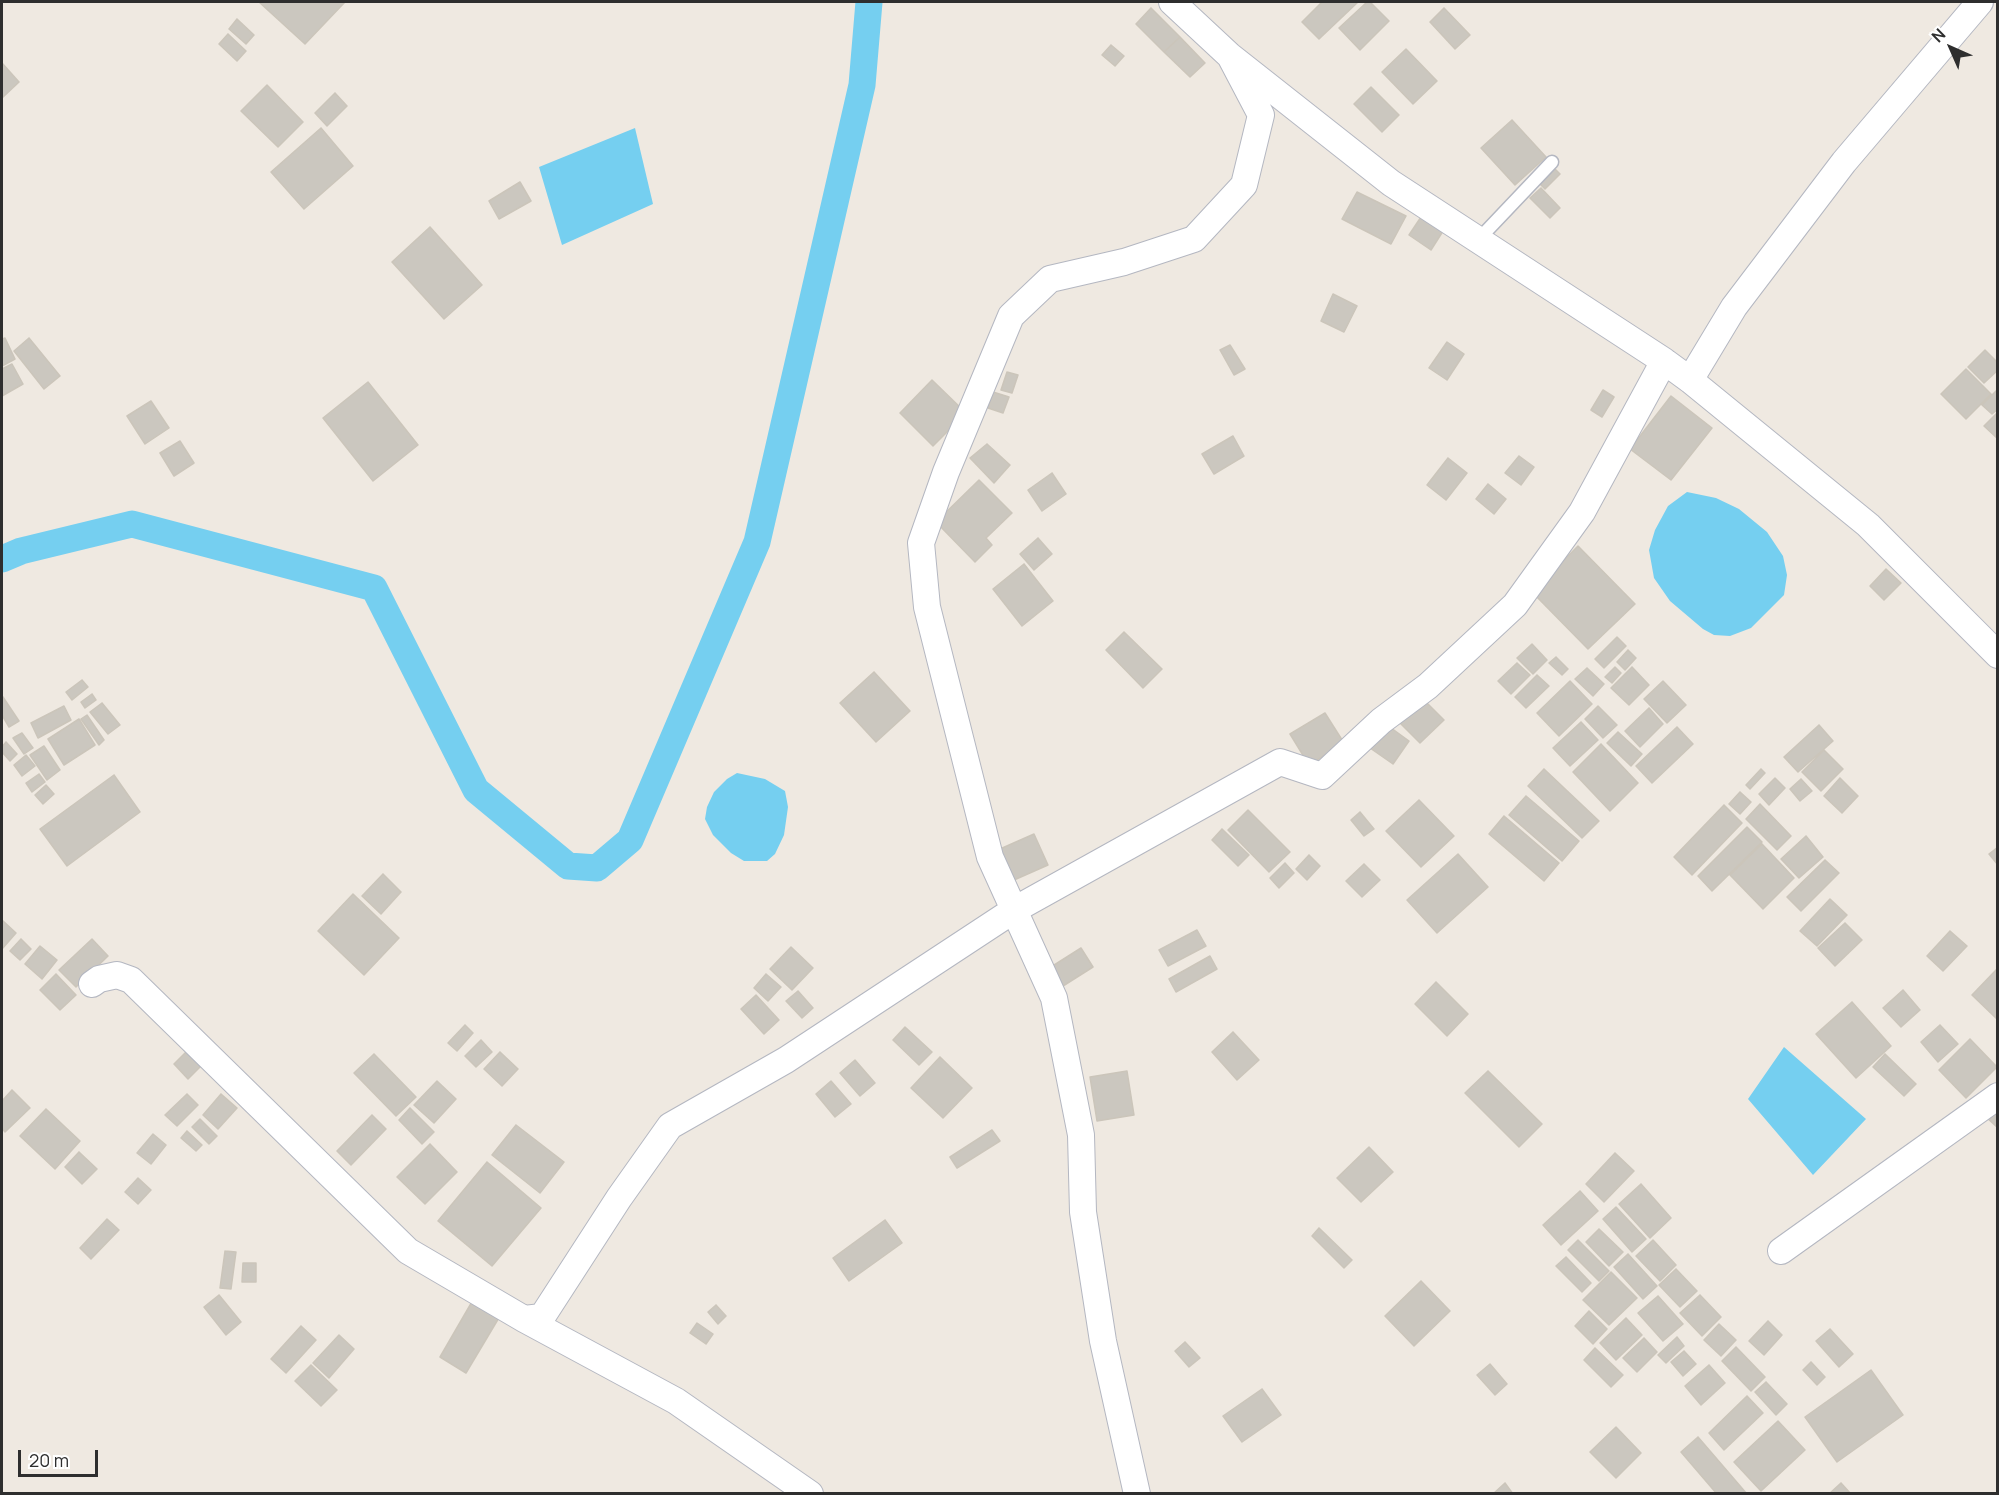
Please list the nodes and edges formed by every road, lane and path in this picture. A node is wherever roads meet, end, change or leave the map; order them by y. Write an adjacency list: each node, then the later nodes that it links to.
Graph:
1 (1172, 2): 3 (street)
2 (1980, 2): 7 (street)
3 (1230, 56): 5 (street); 9 (street)
4 (1552, 162): 5 (lane)
5 (1477, 241): 6 (street)
6 (1664, 361): 7 (street); 9 (street)
7 (1690, 380): 8 (street)
8 (1998, 655)
9 (1014, 910): 13 (street); 15 (street)
10 (92, 984): 13 (street)
11 (1998, 1096): 12 (street)
12 (1781, 1251)
13 (524, 1319): 14 (street)
14 (810, 1494)
15 (1137, 1494)

